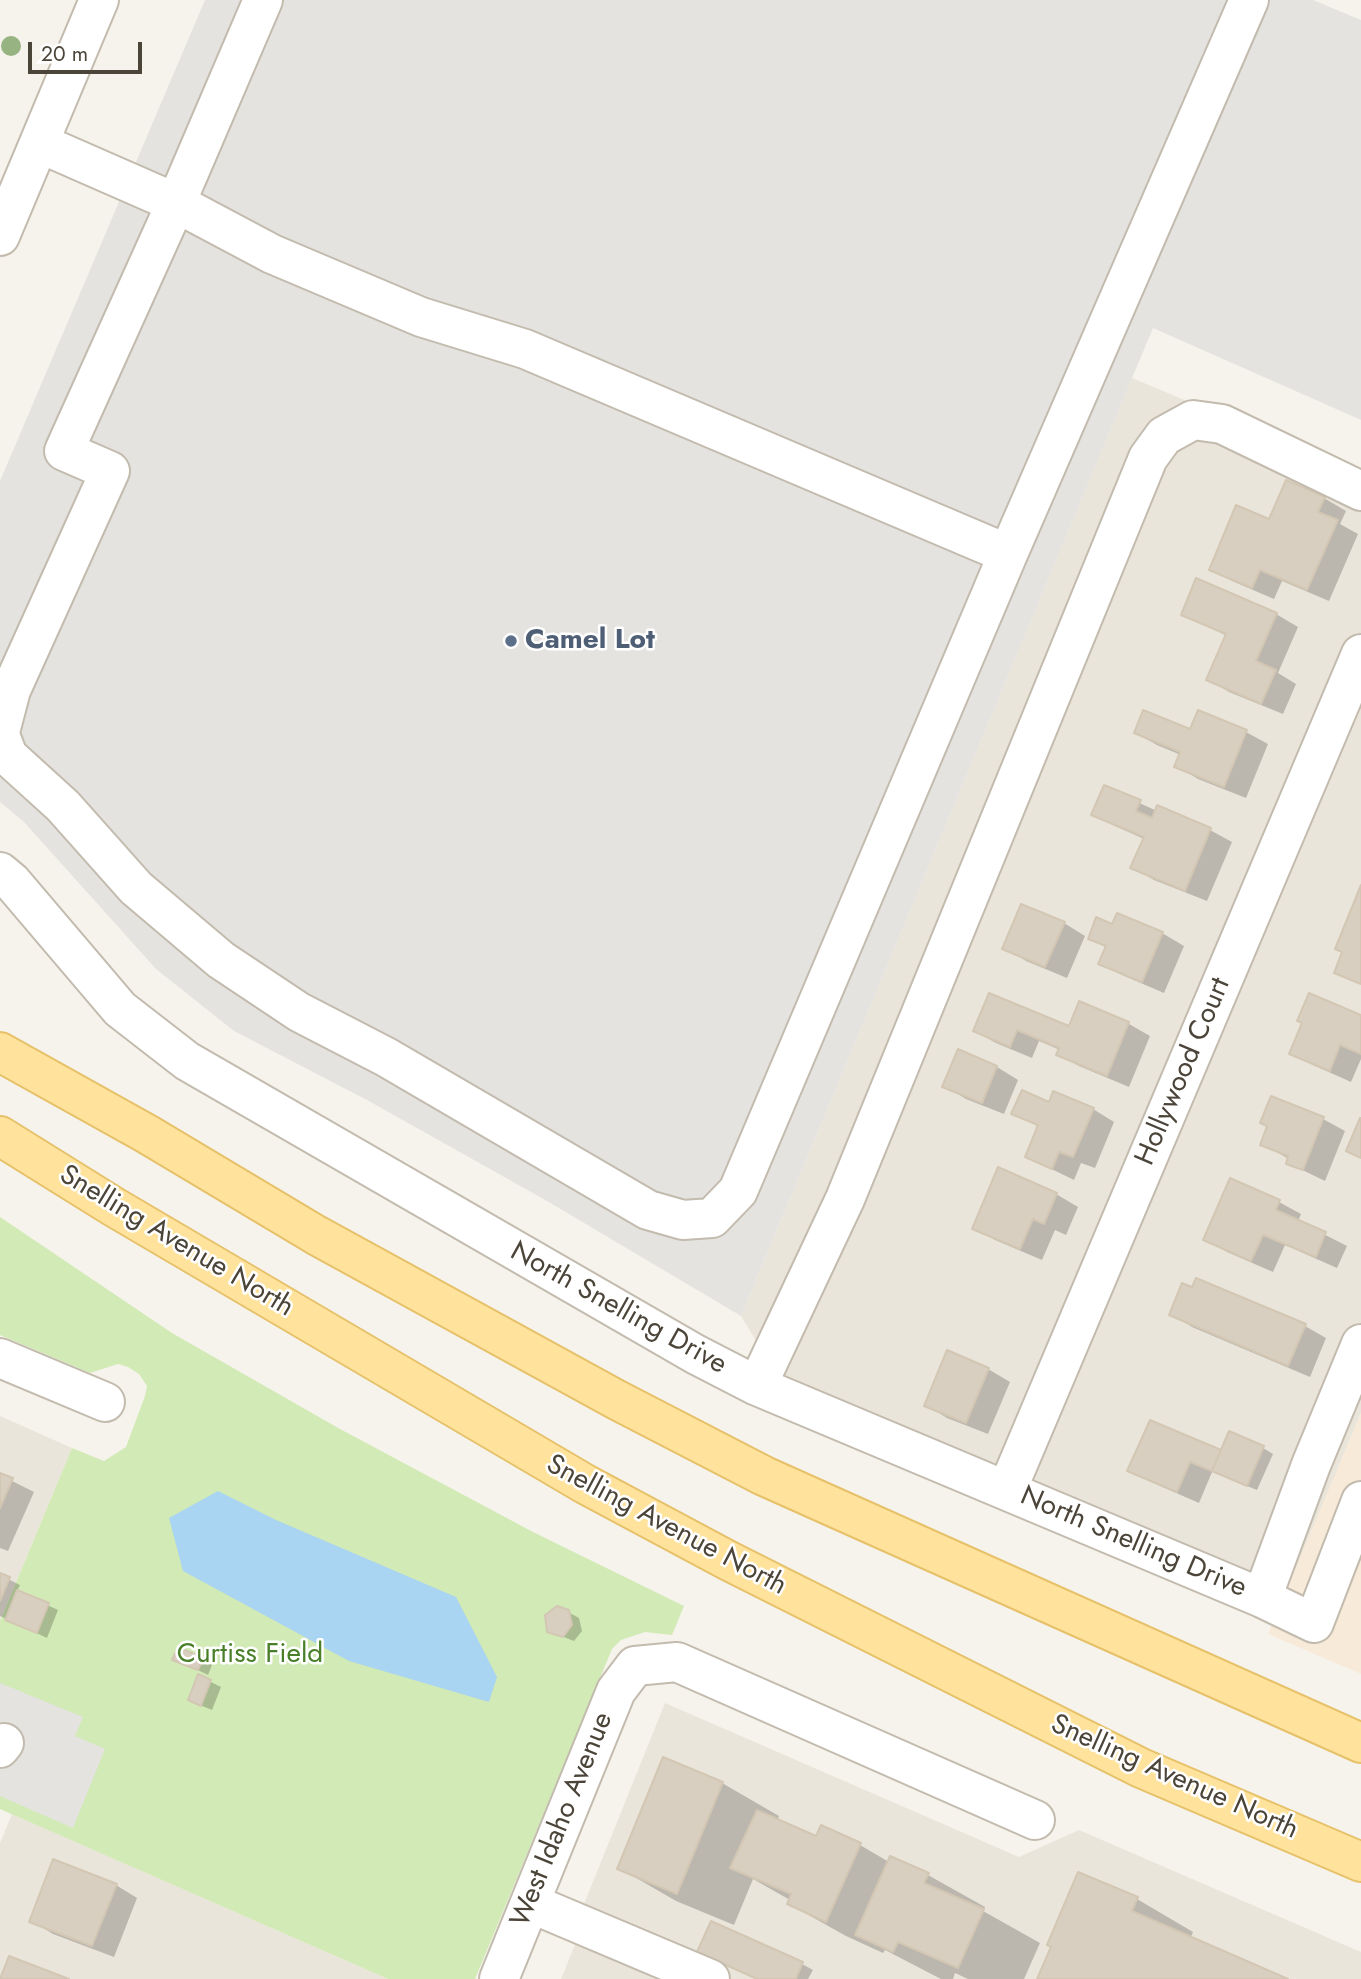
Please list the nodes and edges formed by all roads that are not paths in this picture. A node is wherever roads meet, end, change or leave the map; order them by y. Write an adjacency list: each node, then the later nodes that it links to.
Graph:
1 (99, 0): 4 (street)
2 (263, 0): 5 (street)
3 (1249, 0): 8 (street)
4 (39, 143): 5 (street); 6 (street)
5 (176, 203): 8 (street); 10 (street)
6 (0, 236)
7 (1361, 491): 16 (street)
8 (1007, 554): 10 (street)
9 (1361, 654): 18 (street, Hollywood Court)
10 (0, 734)
11 (0, 872): 16 (street, North Snelling Drive)
12 (0, 1052): 21 (main road)
13 (0, 1136): 23 (main road, Snelling Avenue North)
14 (1361, 1345): 20 (street)
15 (0, 1358): 17 (street)
16 (757, 1386): 18 (street, North Snelling Drive)
17 (105, 1402)
18 (1007, 1490): 20 (street, North Snelling Drive)
19 (1361, 1501): 20 (street, North Snelling Drive)
20 (1262, 1598)
21 (1361, 1743)
22 (1035, 1820): 24 (street, West Idaho Avenue)
23 (1361, 1862)
24 (530, 1903): 25 (street, West Idaho Avenue); 26 (street)
25 (499, 1979)
26 (710, 1979)

